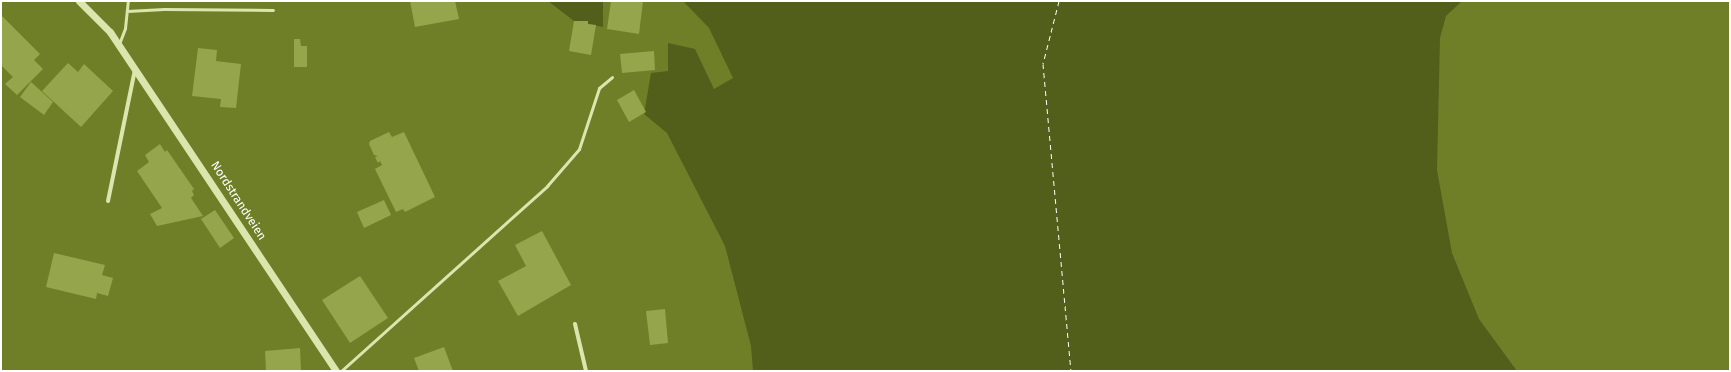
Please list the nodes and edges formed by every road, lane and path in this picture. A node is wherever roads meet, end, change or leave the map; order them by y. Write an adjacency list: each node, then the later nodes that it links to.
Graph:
1 (79, 1): 5 (street, Nordstrandveien)
2 (128, 1): 4 (lane)
3 (273, 10): 4 (lane)
4 (127, 11): 5 (lane)
5 (119, 46): 6 (street, Nordstrandveien)
6 (134, 70): 8 (street); 10 (street, Nordstrandveien)
7 (612, 77): 11 (lane)
8 (108, 201)
9 (575, 324): 12 (street)
10 (336, 371)
11 (342, 371)
12 (586, 371)

